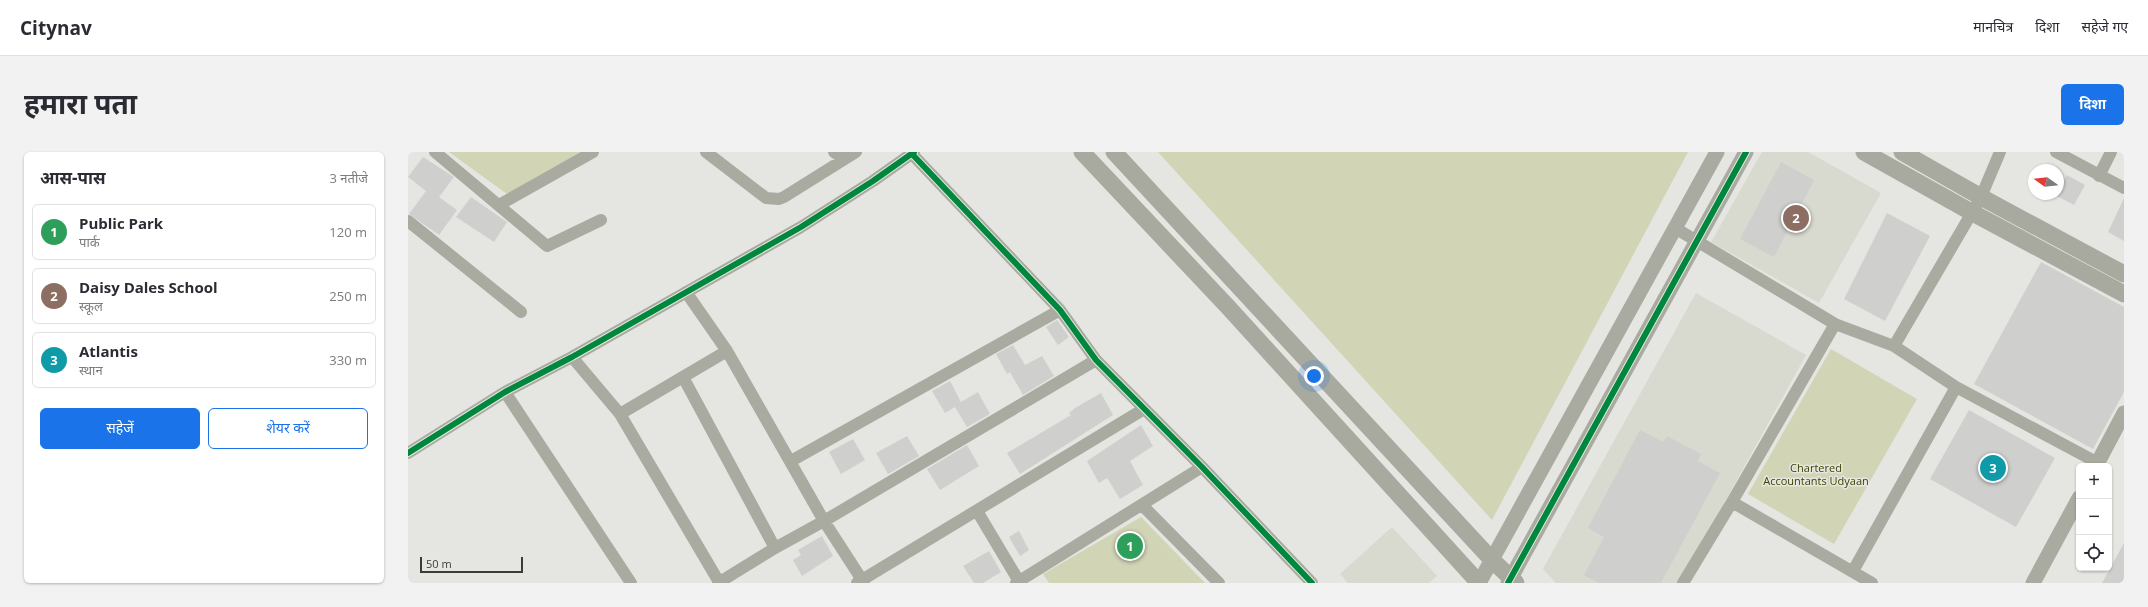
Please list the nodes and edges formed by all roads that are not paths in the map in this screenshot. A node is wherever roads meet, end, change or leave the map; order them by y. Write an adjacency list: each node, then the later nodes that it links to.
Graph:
1 (435, 152): 20 (street)
2 (593, 152): 20 (street)
3 (706, 152): 16 (street)
4 (834, 152): 16 (street)
5 (856, 152): 16 (street)
6 (1082, 152): 62 (main road)
7 (1114, 152): 53 (main road)
8 (1717, 152): 24 (street)
9 (1746, 152): 25 (street)
10 (1864, 152): 21 (main road)
11 (1902, 152): 19 (main road)
12 (2000, 152): 19 (street)
13 (2056, 152): 17 (street)
14 (2111, 152): 17 (street)
15 (913, 153): 27 (street); 29 (street)
16 (844, 160)
17 (2099, 176): 18 (street)
18 (2124, 188)
19 (1981, 197): 21 (street); 26 (main road)
20 (499, 205): 22 (street)
21 (1971, 212): 28 (main road); 32 (street)
22 (601, 220)
23 (408, 222): 30 (street)
24 (1675, 228): 25 (street); 53 (street)
25 (1697, 240): 31 (street); 55 (street)
26 (2124, 274)
27 (686, 292): 33 (street); 34 (street)
28 (2124, 294)
29 (1060, 310): 35 (street); 43 (street)
30 (521, 312)
31 (1835, 324): 32 (street); 48 (street)
32 (1894, 346): 37 (street)
33 (727, 351): 36 (street); 43 (street)
34 (572, 357): 38 (street); 41 (street)
35 (1096, 360): 39 (street); 51 (street)
36 (682, 377): 41 (street); 52 (street)
37 (1956, 387): 44 (street); 54 (street)
38 (505, 392): 42 (street); 58 (street)
39 (1144, 409): 46 (street); 50 (street)
40 (2124, 413): 45 (street)
41 (620, 414): 59 (street)
42 (408, 453)
43 (791, 461): 51 (street)
44 (2095, 463)
45 (2098, 463)
46 (1202, 467): 49 (street); 61 (street)
47 (2078, 499): 65 (street)
48 (1732, 502): 54 (street); 63 (street)
49 (1142, 505): 57 (street); 60 (street)
50 (977, 511): 56 (street); 57 (street)
51 (824, 521): 52 (street); 56 (street)
52 (774, 548): 59 (street)
53 (1492, 560): 55 (main road); 62 (street)
54 (1853, 571): 64 (street)
55 (1511, 581)
56 (861, 582)
57 (1018, 582)
58 (631, 583)
59 (718, 583)
60 (1220, 583)
61 (1312, 583)
62 (1479, 583)
63 (1683, 583)
64 (1872, 583)
65 (2033, 583)

